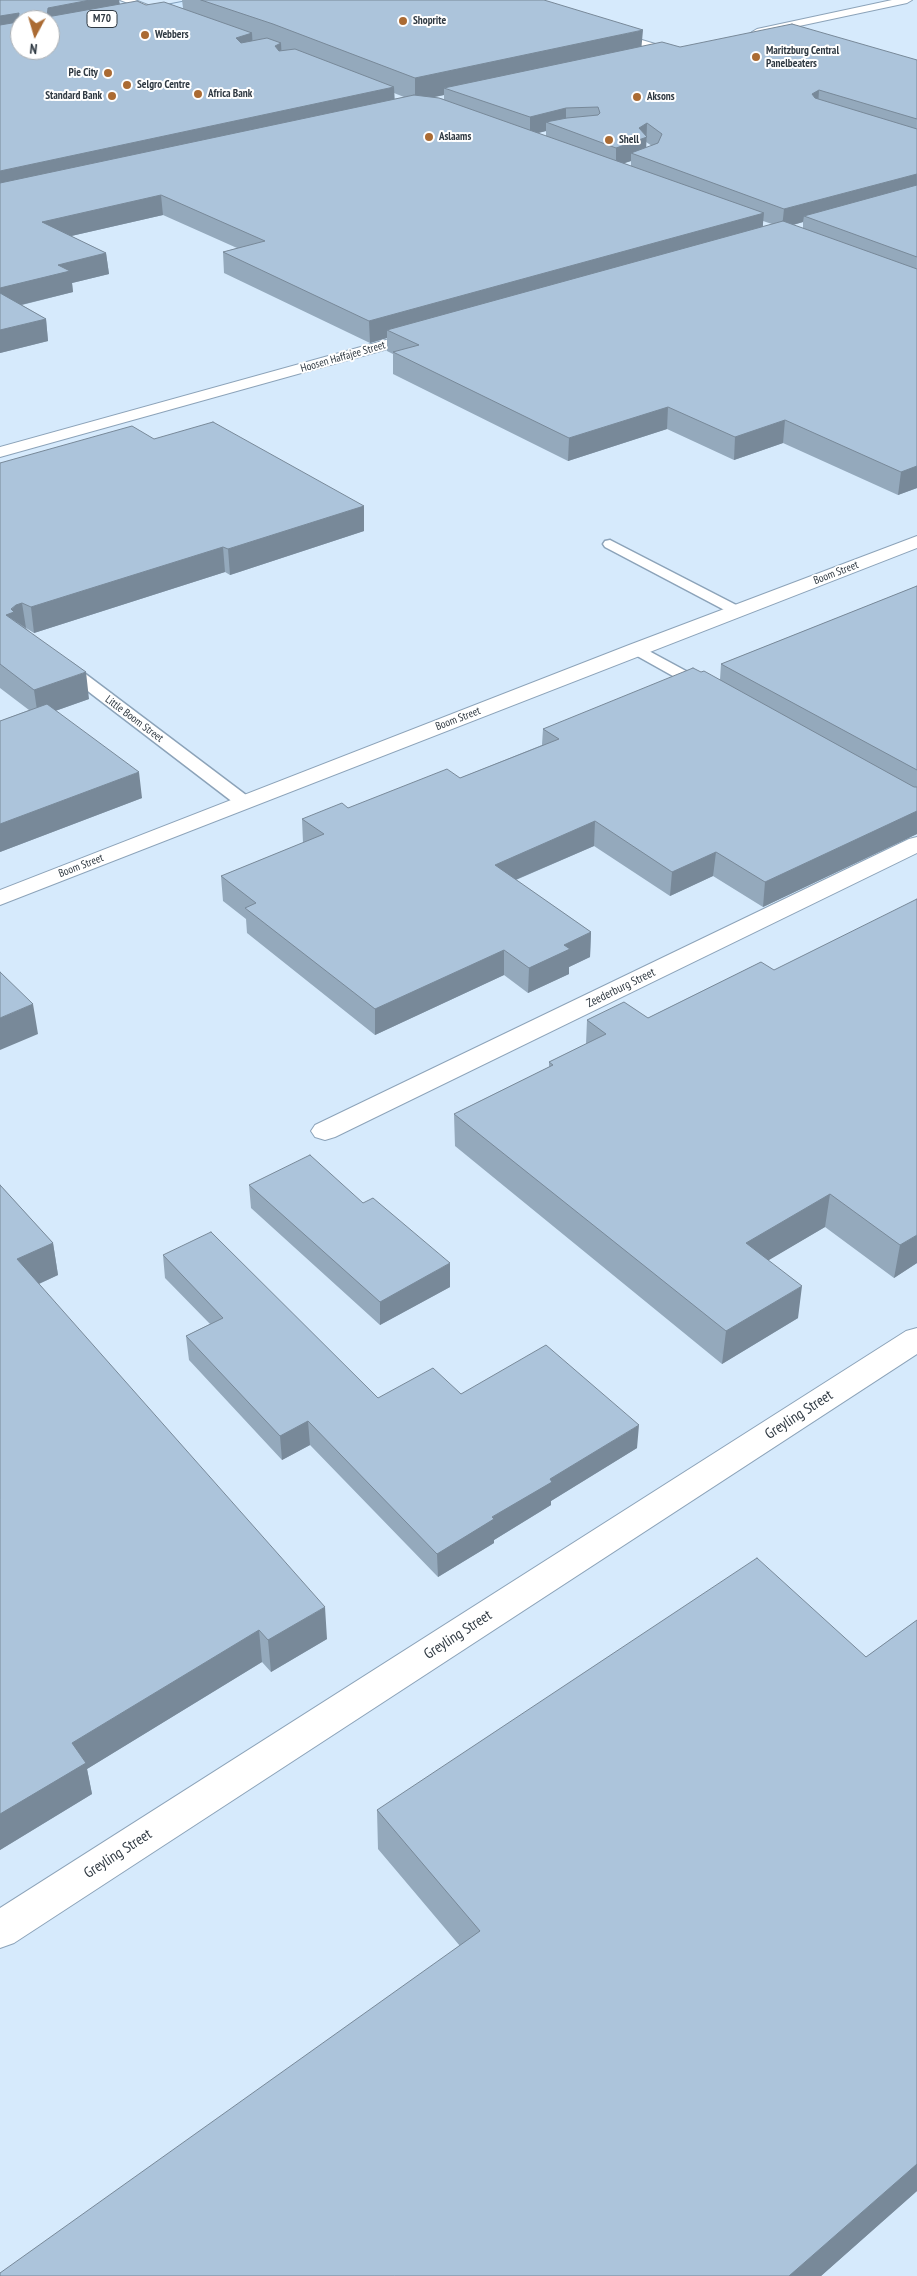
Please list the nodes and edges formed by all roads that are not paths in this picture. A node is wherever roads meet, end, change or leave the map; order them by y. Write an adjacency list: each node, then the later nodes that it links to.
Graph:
1 (209, 0): 3 (main road, M70)
2 (907, 0): 9 (street)
3 (163, 4): 4 (street); 5 (main road, M70); 6 (street); 7 (street)
4 (141, 6): 5 (main road, M70)
5 (124, 8)
6 (198, 15)
7 (179, 19)
8 (593, 28): 12 (street)
9 (776, 28): 10 (street); 11 (street)
10 (748, 34)
11 (804, 36)
12 (649, 55)
13 (435, 331): 14 (street, Hoosen Haffajee Street)
14 (0, 452)
15 (917, 542): 17 (street, Boom Street)
16 (610, 544): 17 (lane)
17 (737, 611): 18 (street, Boom Street)
18 (636, 649): 20 (lane); 21 (street, Boom Street)
19 (56, 659): 21 (lane, Little Boom Street)
20 (714, 693)
21 (244, 802): 23 (street, Boom Street)
22 (917, 844): 24 (street, Zeederburg Street)
23 (0, 898)
24 (325, 1131)
25 (917, 1339): 26 (street, Greyling Street)
26 (0, 1930)

